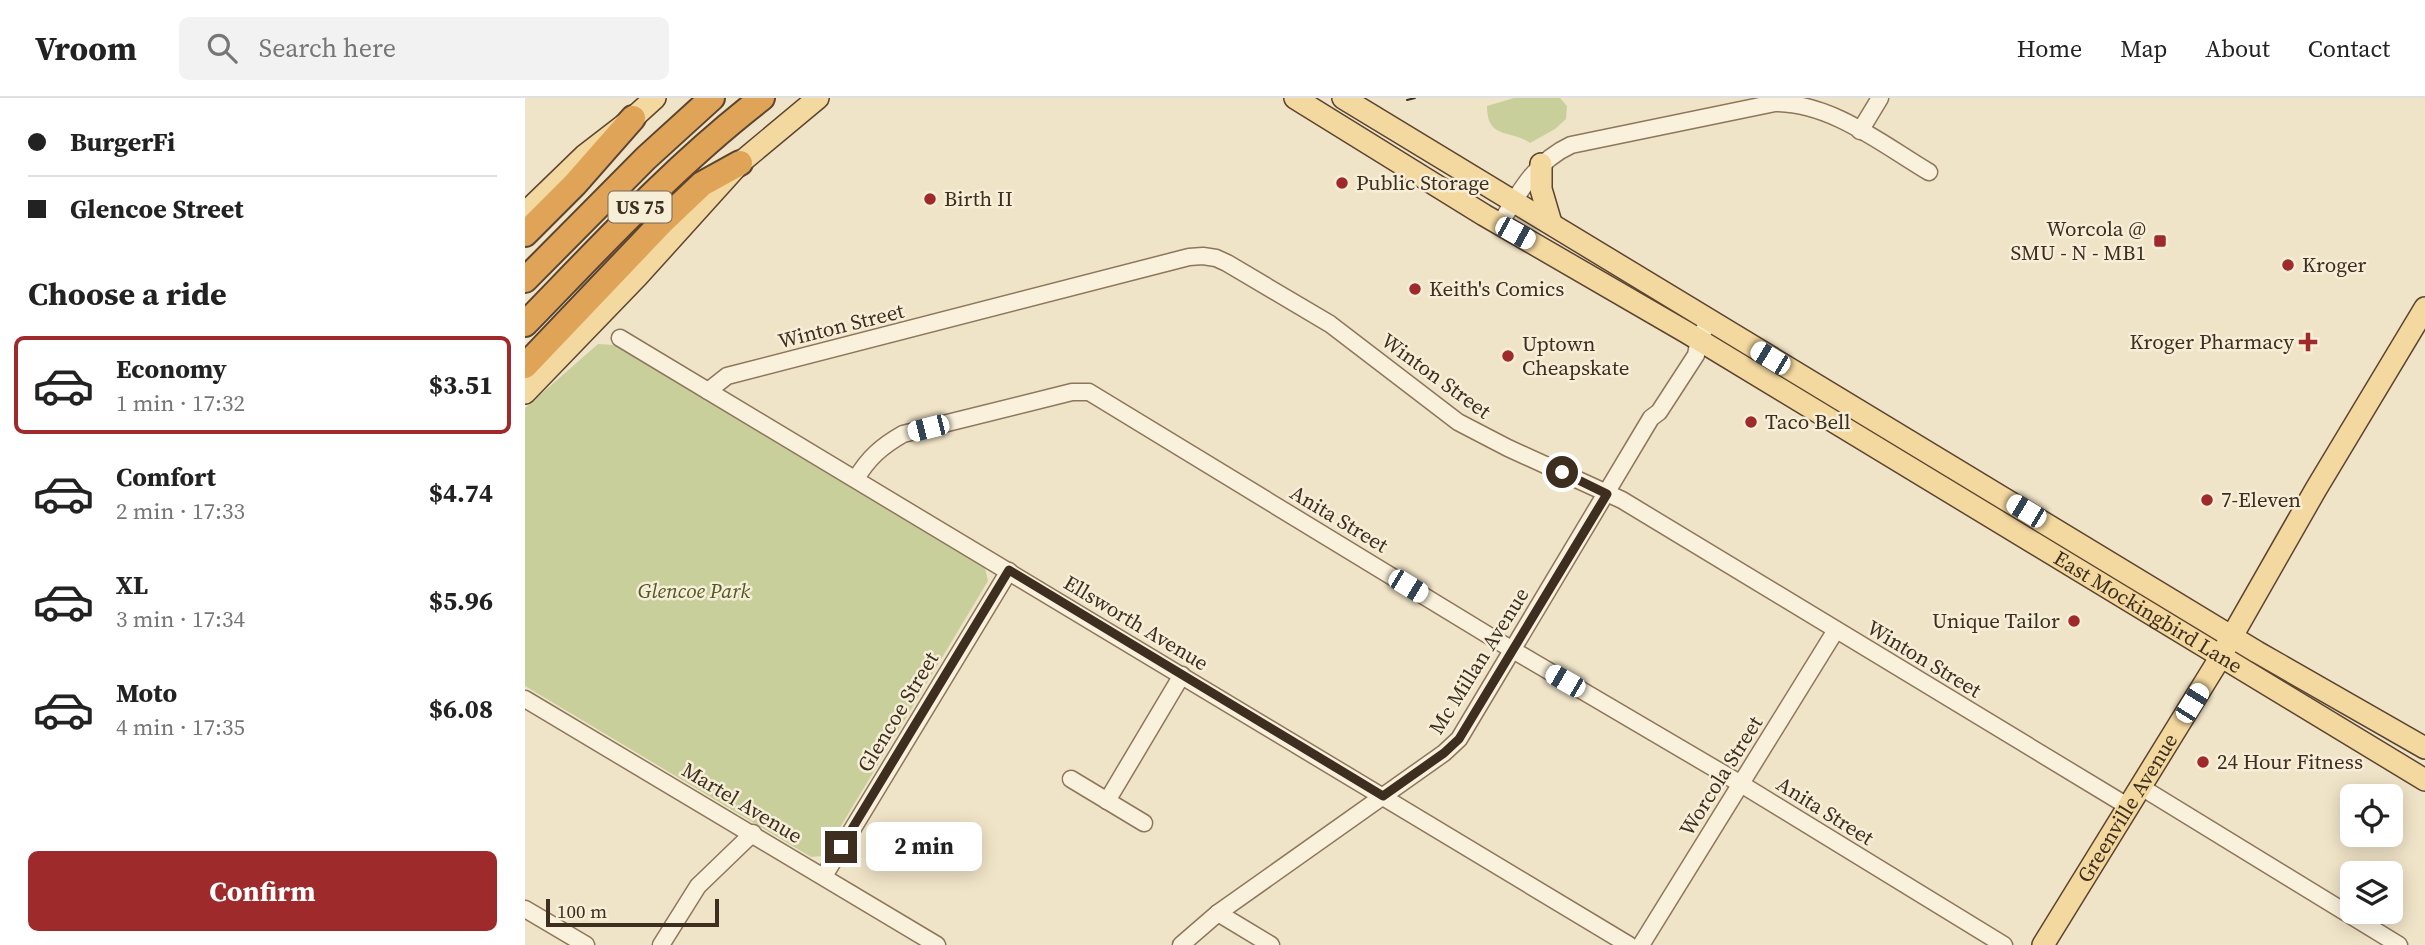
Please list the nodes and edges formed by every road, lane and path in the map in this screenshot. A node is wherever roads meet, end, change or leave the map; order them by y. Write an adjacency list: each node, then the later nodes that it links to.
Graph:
1 (655, 98): 8 (main road)
2 (712, 98): 22 (highway, US 75)
3 (762, 98): 24 (highway, US 75)
4 (818, 98): 11 (main road)
5 (1295, 98): 13 (main road, East Mockingbird Lane)
6 (1343, 98): 10 (main road, East Mockingbird Lane)
7 (1879, 98): 9 (street)
8 (633, 118): 16 (main road); 19 (highway)
9 (1860, 131): 12 (street); 14 (street)
10 (1423, 146): 13 (main road); 15 (main road, East Mockingbird Lane)
11 (740, 163): 27 (highway); 29 (main road)
12 (1541, 164): 15 (street); 17 (main road)
13 (1409, 169): 18 (main road, East Mockingbird Lane)
14 (1929, 172)
15 (1514, 200): 17 (main road, East Mockingbird Lane); 18 (street)
16 (525, 212)
17 (1551, 223): 20 (main road, East Mockingbird Lane)
18 (1500, 224): 21 (main road, East Mockingbird Lane)
19 (525, 234)
20 (1597, 251): 21 (main road); 25 (main road, East Mockingbird Lane)
21 (1585, 272): 25 (main road, East Mockingbird Lane)
22 (525, 280)
23 (2425, 308): 38 (main road, Greenville Avenue)
24 (525, 324)
25 (1704, 330): 30 (main road, East Mockingbird Lane); 31 (main road, East Mockingbird Lane); 34 (street, Mc Millan Avenue)
26 (620, 338): 28 (street, Ellsworth Avenue)
27 (525, 366)
28 (708, 391): 32 (street, Ellsworth Avenue); 34 (street, Winton Street)
29 (525, 393)
30 (1865, 414): 31 (main road); 33 (main road, East Mockingbird Lane)
31 (1855, 435): 35 (main road, East Mockingbird Lane)
32 (856, 479): 36 (street, Ellsworth Avenue); 39 (street, Anita Street)
33 (1994, 492): 35 (main road); 38 (main road, East Mockingbird Lane)
34 (1607, 494): 37 (street, Winton Street); 39 (street, Mc Millan Avenue)
35 (1983, 512): 40 (main road, East Mockingbird Lane)
36 (1009, 570): 41 (street, Ellsworth Avenue); 53 (street, Glencoe Street)
37 (1836, 630): 46 (street, Worcola Street); 50 (street, Winton Street)
38 (2232, 637): 40 (main road, Greenville Avenue); 43 (main road, East Mockingbird Lane)
39 (1513, 650): 46 (street, Anita Street); 48 (street, Mc Millan Avenue)
40 (2220, 656): 45 (main road, East Mockingbird Lane); 47 (main road, Greenville Avenue)
41 (1182, 675): 48 (street, Ellsworth Avenue); 49 (street)
42 (525, 699): 52 (street, Martel Avenue)
43 (2425, 748)
44 (1071, 779): 49 (street)
45 (2425, 780)
46 (1741, 784): 62 (street, Worcola Street); 63 (street, Anita Street)
47 (2141, 787): 50 (main road, Greenville Avenue); 65 (street)
48 (1383, 796): 55 (street, Mc Millan Avenue); 61 (street, Ellsworth Avenue)
49 (1107, 801): 51 (street)
50 (2129, 807): 64 (main road, Greenville Avenue)
51 (1144, 823)
52 (753, 833): 53 (street, Martel Avenue); 57 (street)
53 (824, 876): 58 (street, Martel Avenue)
54 (525, 909): 56 (street)
55 (1219, 913): 59 (street, Mc Millan Avenue); 60 (street)
56 (586, 945)
57 (661, 945)
58 (937, 945)
59 (1181, 945)
60 (1271, 945)
61 (1629, 945)
62 (1641, 945)
63 (2004, 945)
64 (2045, 945)
65 (2399, 945)

